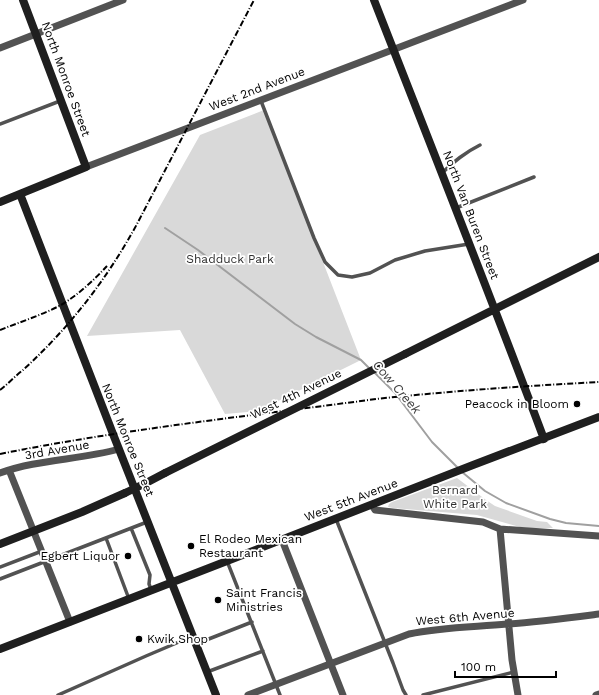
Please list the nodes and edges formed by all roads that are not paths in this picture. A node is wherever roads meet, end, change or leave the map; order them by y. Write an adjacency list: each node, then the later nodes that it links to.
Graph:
1 (23, 0): 5 (street, North Monroe Street)
2 (123, 0): 5 (street)
3 (374, 0): 7 (street, North Van Buren Street)
4 (523, 0): 7 (street, West 2nd Avenue)
5 (36, 34): 6 (street); 8 (street, North Monroe Street)
6 (0, 48)
7 (394, 50): 9 (street, West 2nd Avenue); 13 (street, North Van Buren Street)
8 (61, 101): 10 (lane); 12 (street, North Monroe Street)
9 (261, 101): 12 (street, West 2nd Avenue); 18 (lane)
10 (0, 124)
11 (480, 145): 13 (lane)
12 (86, 167): 15 (street, West 2nd Avenue)
13 (442, 174): 17 (street, North Van Buren Street)
14 (534, 177): 17 (lane)
15 (20, 194): 16 (street, West 2nd Avenue); 23 (street, North Monroe Street)
16 (0, 202)
17 (455, 209): 18 (street, North Van Buren Street)
18 (468, 244): 20 (street, North Van Buren Street)
19 (599, 257): 20 (street, West 4th Avenue)
20 (495, 309): 22 (street, North Van Buren Street); 31 (street, West 4th Avenue, bridge)
21 (599, 417): 22 (street, West 5th Avenue)
22 (544, 439): 26 (street, West 5th Avenue)
23 (119, 449): 24 (street, 3rd Avenue); 28 (street, North Monroe Street)
24 (9, 470): 25 (street, 3rd Avenue); 31 (street)
25 (0, 473)
26 (372, 505): 27 (street, West 5th Avenue); 30 (street)
27 (336, 519): 34 (street, West 5th Avenue); 49 (lane)
28 (148, 522): 29 (lane); 41 (street, North Monroe Street)
29 (131, 528): 33 (lane); 42 (lane)
30 (500, 529): 32 (street); 47 (street)
31 (34, 531): 35 (street, West 4th Avenue); 36 (street)
32 (599, 536)
33 (106, 538): 38 (lane); 43 (lane)
34 (282, 540): 37 (street, West 5th Avenue); 52 (street)
35 (0, 544)
36 (42, 551): 38 (street); 39 (lane)
37 (227, 561): 41 (street, West 5th Avenue); 46 (lane)
38 (46, 562): 40 (lane); 45 (street)
39 (0, 567)
40 (0, 579)
41 (172, 583): 42 (street, West 5th Avenue); 48 (street, North Monroe Street)
42 (152, 591): 43 (street, West 5th Avenue)
43 (130, 599): 45 (street, West 5th Avenue)
44 (599, 614): 47 (street, West 6th Avenue)
45 (70, 622): 50 (street, West 5th Avenue)
46 (252, 622): 48 (lane); 51 (lane)
47 (509, 624): 49 (street, West 6th Avenue); 54 (street)
48 (195, 640): 53 (street, North Monroe Street); 57 (lane)
49 (385, 642): 52 (street, West 6th Avenue); 62 (lane)
50 (0, 649)
51 (263, 651): 53 (lane); 55 (lane)
52 (330, 663): 55 (street, West 6th Avenue); 61 (street)
53 (207, 672): 58 (street, North Monroe Street)
54 (514, 672): 63 (lane); 64 (street)
55 (276, 684): 59 (street, West 6th Avenue); 60 (lane)
56 (599, 694): 65 (street)
57 (58, 695)
58 (216, 695)
59 (248, 695)
60 (280, 695)
61 (342, 695)
62 (406, 695)
63 (423, 695)
64 (518, 695)
65 (596, 695)

